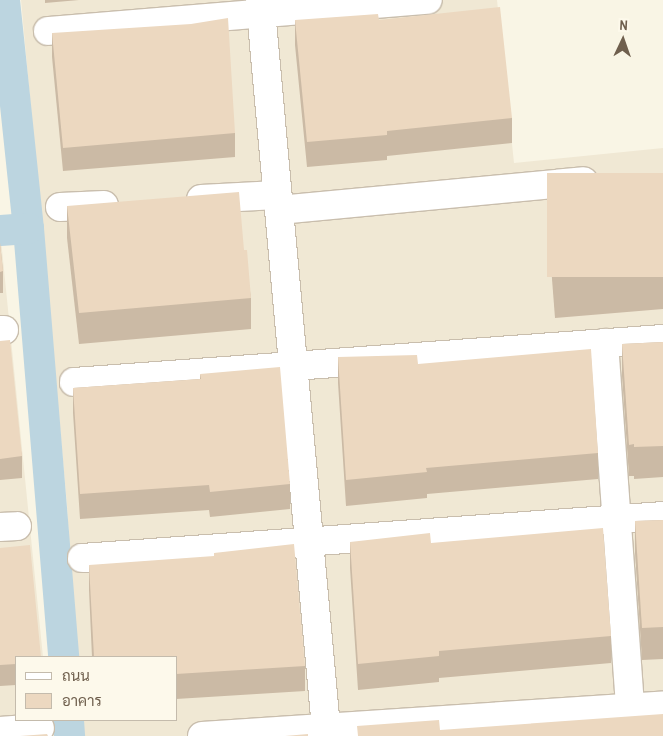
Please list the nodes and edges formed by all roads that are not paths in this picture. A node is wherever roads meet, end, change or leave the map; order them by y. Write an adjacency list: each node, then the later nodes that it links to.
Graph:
1 (428, 0): 2 (street)
2 (260, 7): 3 (street); 6 (street)
3 (48, 32)
4 (614, 178): 6 (street)
5 (179, 201): 6 (street)
6 (278, 202): 11 (street)
7 (130, 203): 8 (street)
8 (60, 207)
9 (663, 339): 10 (street)
10 (604, 343): 11 (street); 14 (street)
11 (294, 366): 12 (street); 15 (street)
12 (74, 382)
13 (663, 516): 14 (street)
14 (616, 520): 15 (street); 18 (street)
15 (309, 542): 16 (street); 20 (street)
16 (82, 558)
17 (663, 705): 18 (street)
18 (630, 707): 20 (street)
19 (40, 728): 21 (street)
20 (326, 728): 22 (street)
21 (0, 731)
22 (202, 736)

